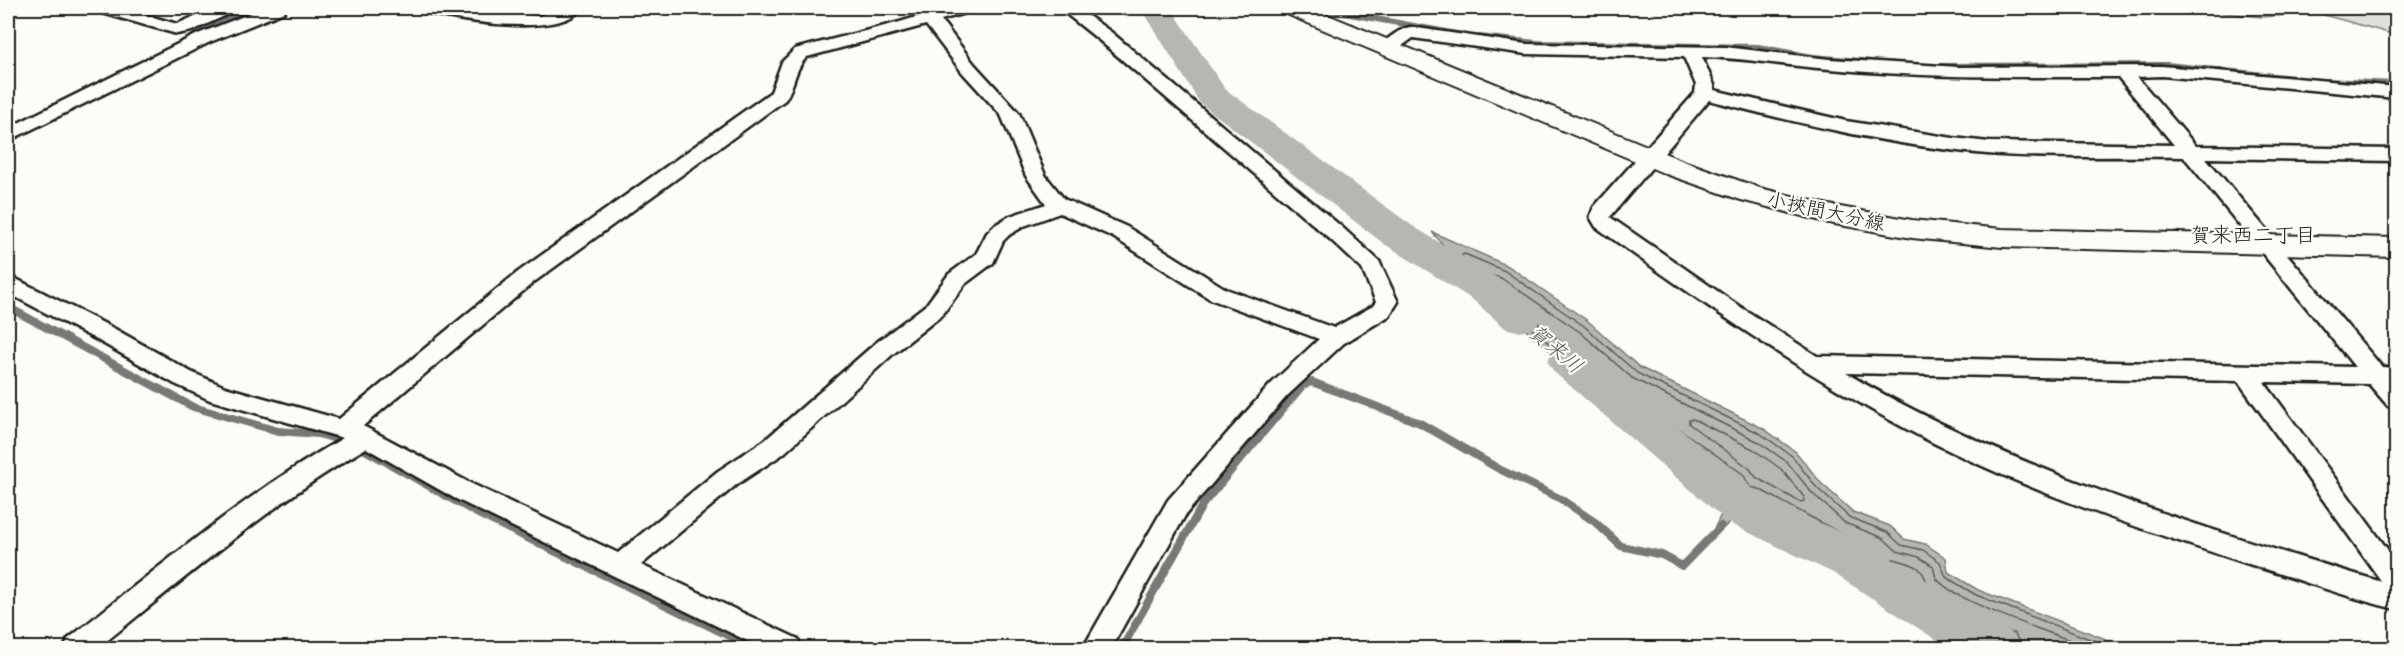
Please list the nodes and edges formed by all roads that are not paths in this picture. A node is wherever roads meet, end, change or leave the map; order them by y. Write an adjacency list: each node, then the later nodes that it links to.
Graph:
1 (105, 8): 2 (street)
2 (227, 8)
3 (278, 8): 15 (street)
4 (429, 8): 5 (street)
5 (574, 8)
6 (962, 8): 9 (street)
7 (1067, 8): 23 (street)
8 (1292, 8): 10 (main road, 小挾間大分線)
9 (930, 18): 19 (street); 28 (street)
10 (1389, 47): 11 (street); 18 (main road, 小挾間大分線)
11 (1691, 52): 12 (street); 14 (street)
12 (2124, 72): 13 (street); 16 (street)
13 (2397, 92)
14 (1705, 93): 16 (street); 18 (street)
15 (8, 135)
16 (2190, 152): 17 (street); 20 (street)
17 (2397, 155)
18 (1649, 158): 20 (main road, 小挾間大分線); 24 (street)
19 (1060, 206): 23 (street); 29 (street)
20 (2268, 245): 21 (main road, 小挾間大分線); 26 (street)
21 (2397, 248)
22 (8, 284): 28 (street)
23 (1336, 337): 34 (street)
24 (1815, 364): 25 (street); 31 (street)
25 (2245, 373): 26 (street); 30 (street)
26 (2386, 376): 27 (street)
27 (2397, 400)
28 (355, 433): 29 (street); 32 (street)
29 (620, 567): 33 (street)
30 (2397, 581)
31 (2397, 598)
32 (78, 648)
33 (788, 648)
34 (1097, 648)

